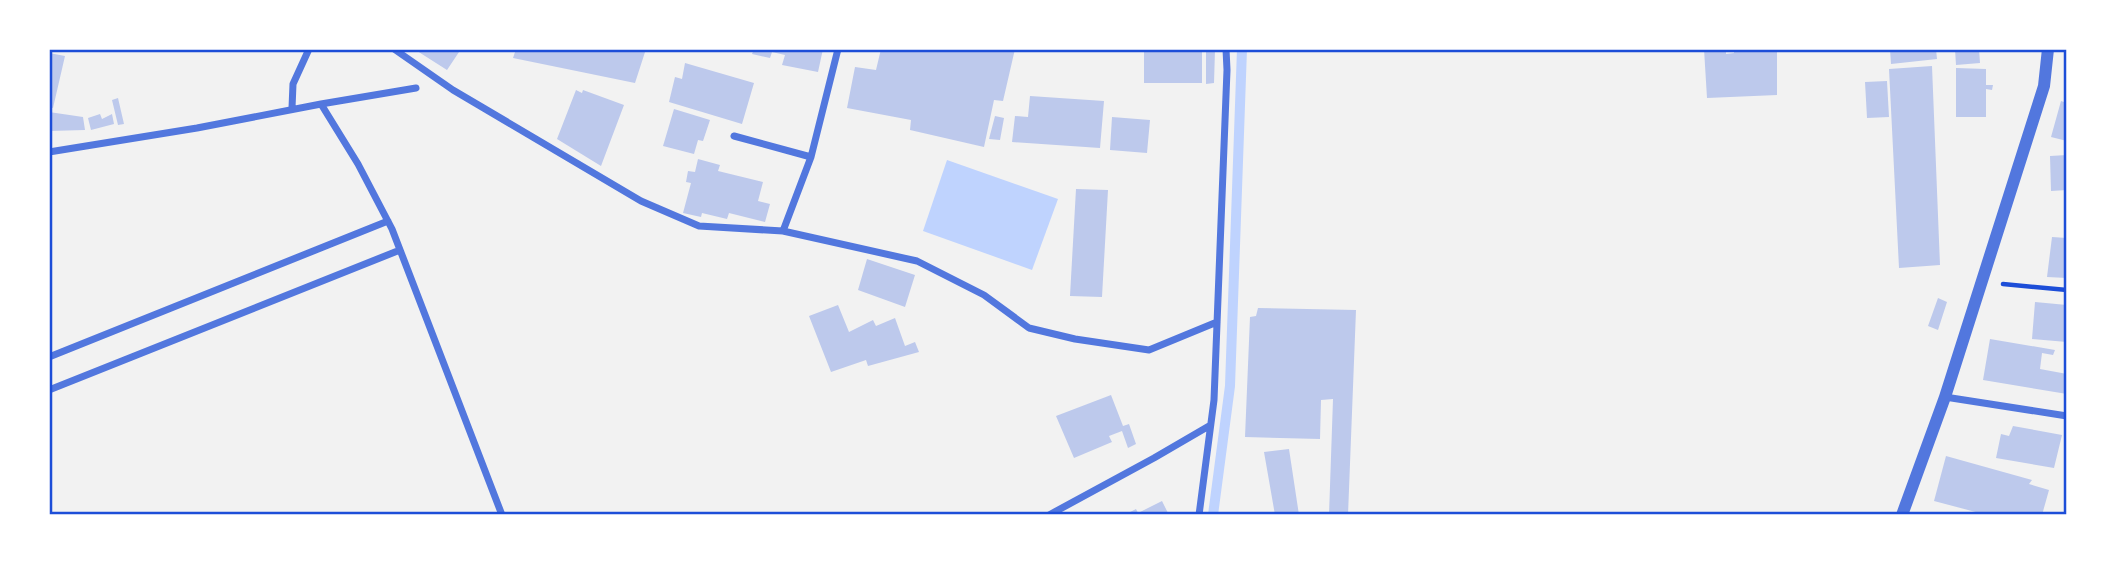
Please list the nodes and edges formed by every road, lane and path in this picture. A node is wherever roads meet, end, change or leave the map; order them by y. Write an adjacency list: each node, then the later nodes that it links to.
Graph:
1 (309, 49): 8 (street)
2 (394, 49): 13 (street)
3 (838, 49): 11 (street)
4 (1226, 49): 17 (street)
5 (2048, 49): 15 (street)
6 (416, 88): 7 (street)
7 (321, 104): 8 (street); 12 (street)
8 (292, 108): 10 (street)
9 (734, 136): 11 (street)
10 (49, 152)
11 (811, 157): 13 (street)
12 (388, 221): 14 (street); 18 (street)
13 (783, 231): 17 (street)
14 (400, 250): 19 (street); 23 (street)
15 (1981, 282): 16 (path); 20 (street)
16 (2067, 290)
17 (1217, 323): 22 (street)
18 (49, 357)
19 (49, 390)
20 (1945, 397): 21 (street); 26 (street)
21 (2067, 416)
22 (1209, 426): 24 (street); 25 (street)
23 (502, 515)
24 (1049, 515)
25 (1199, 515)
26 (1902, 515)

